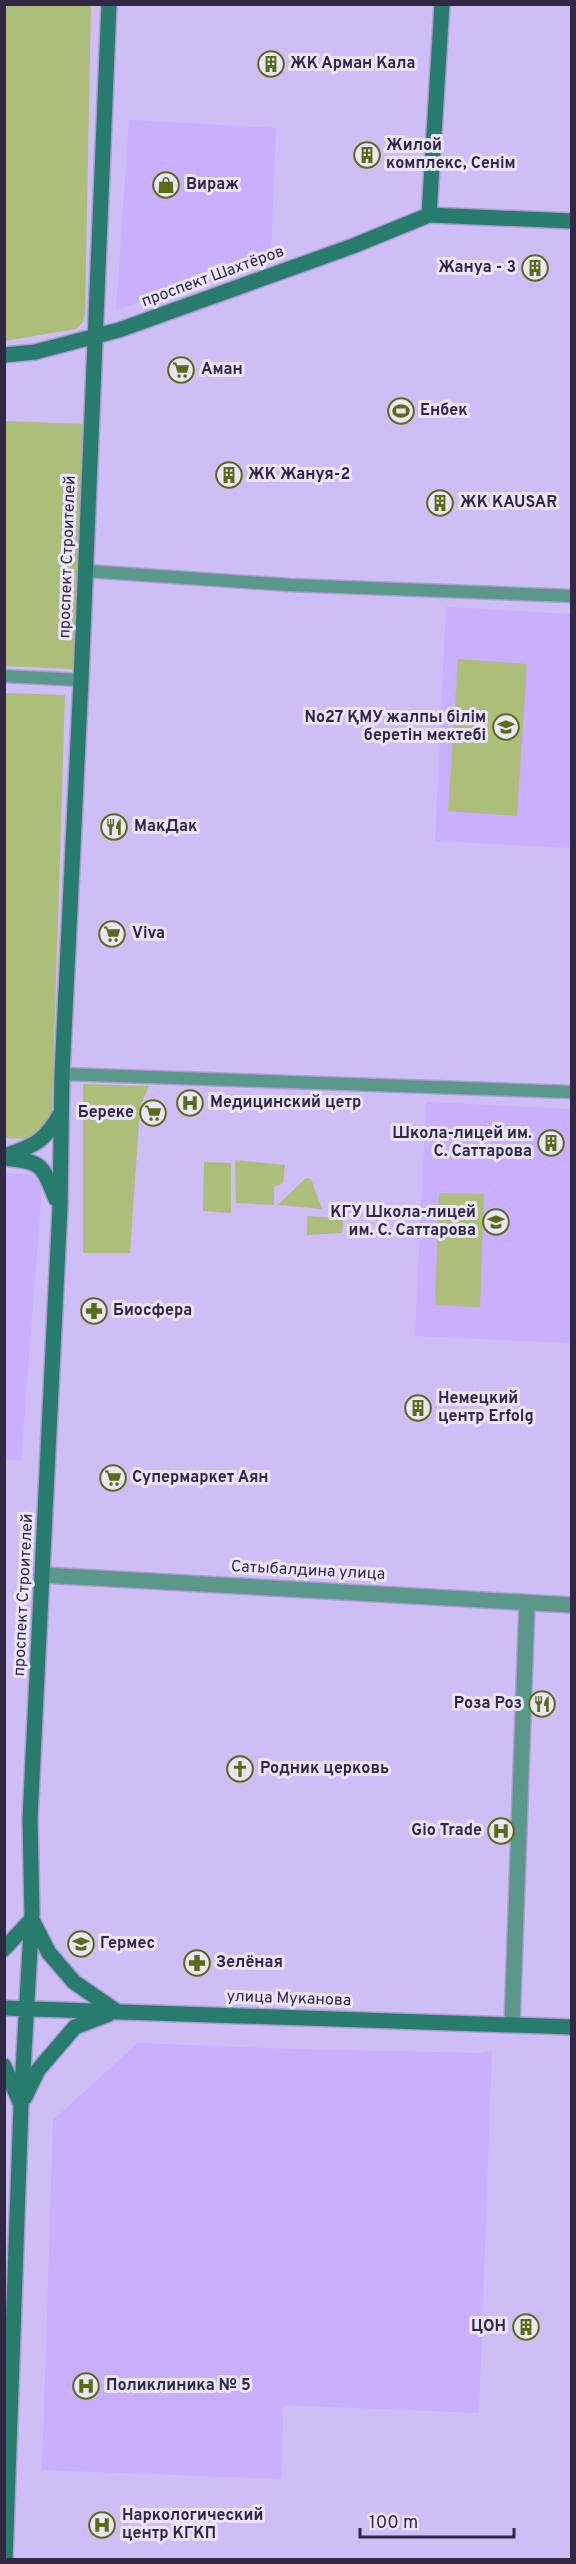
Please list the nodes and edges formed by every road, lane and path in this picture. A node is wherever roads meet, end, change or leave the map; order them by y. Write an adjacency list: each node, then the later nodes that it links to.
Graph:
1 (109, 4): 5 (main road, проспект Строителей)
2 (442, 4): 3 (main road)
3 (429, 215): 4 (main road, проспект Шахтёров); 5 (main road, проспект Шахтёров)
4 (572, 221)
5 (95, 336): 6 (main road, проспект Шахтёров); 7 (main road, проспект Строителей)
6 (4, 355)
7 (86, 571): 8 (street); 10 (main road, проспект Строителей)
8 (572, 596)
9 (4, 676): 10 (street)
10 (81, 680): 11 (main road, проспект Строителей)
11 (62, 1074): 12 (street); 13 (main road, проспект Строителей)
12 (572, 1092)
13 (62, 1111): 14 (main road, проспект Строителей); 15 (main road, проспект Строителей)
14 (4, 1157): 15 (main road, проспект Строителей)
15 (60, 1207): 16 (main road, проспект Строителей)
16 (43, 1575): 17 (street, Сатыбалдина улица); 19 (main road, проспект Строителей)
17 (527, 1603): 18 (street, Сатыбалдина улица); 24 (street)
18 (572, 1605)
19 (32, 1919): 20 (main road); 22 (main road, проспект Строителей); 23 (main road)
20 (4, 1949)
21 (4, 2008): 22 (main road, улица Муканова)
22 (27, 2010): 23 (main road, улица Муканова); 27 (main road, проспект Строителей)
23 (116, 2011): 24 (main road, улица Муканова); 27 (main road)
24 (512, 2025): 25 (main road, улица Муканова)
25 (572, 2027)
26 (4, 2066): 27 (main road)
27 (21, 2105): 28 (main road, проспект Строителей)
28 (5, 2559)

